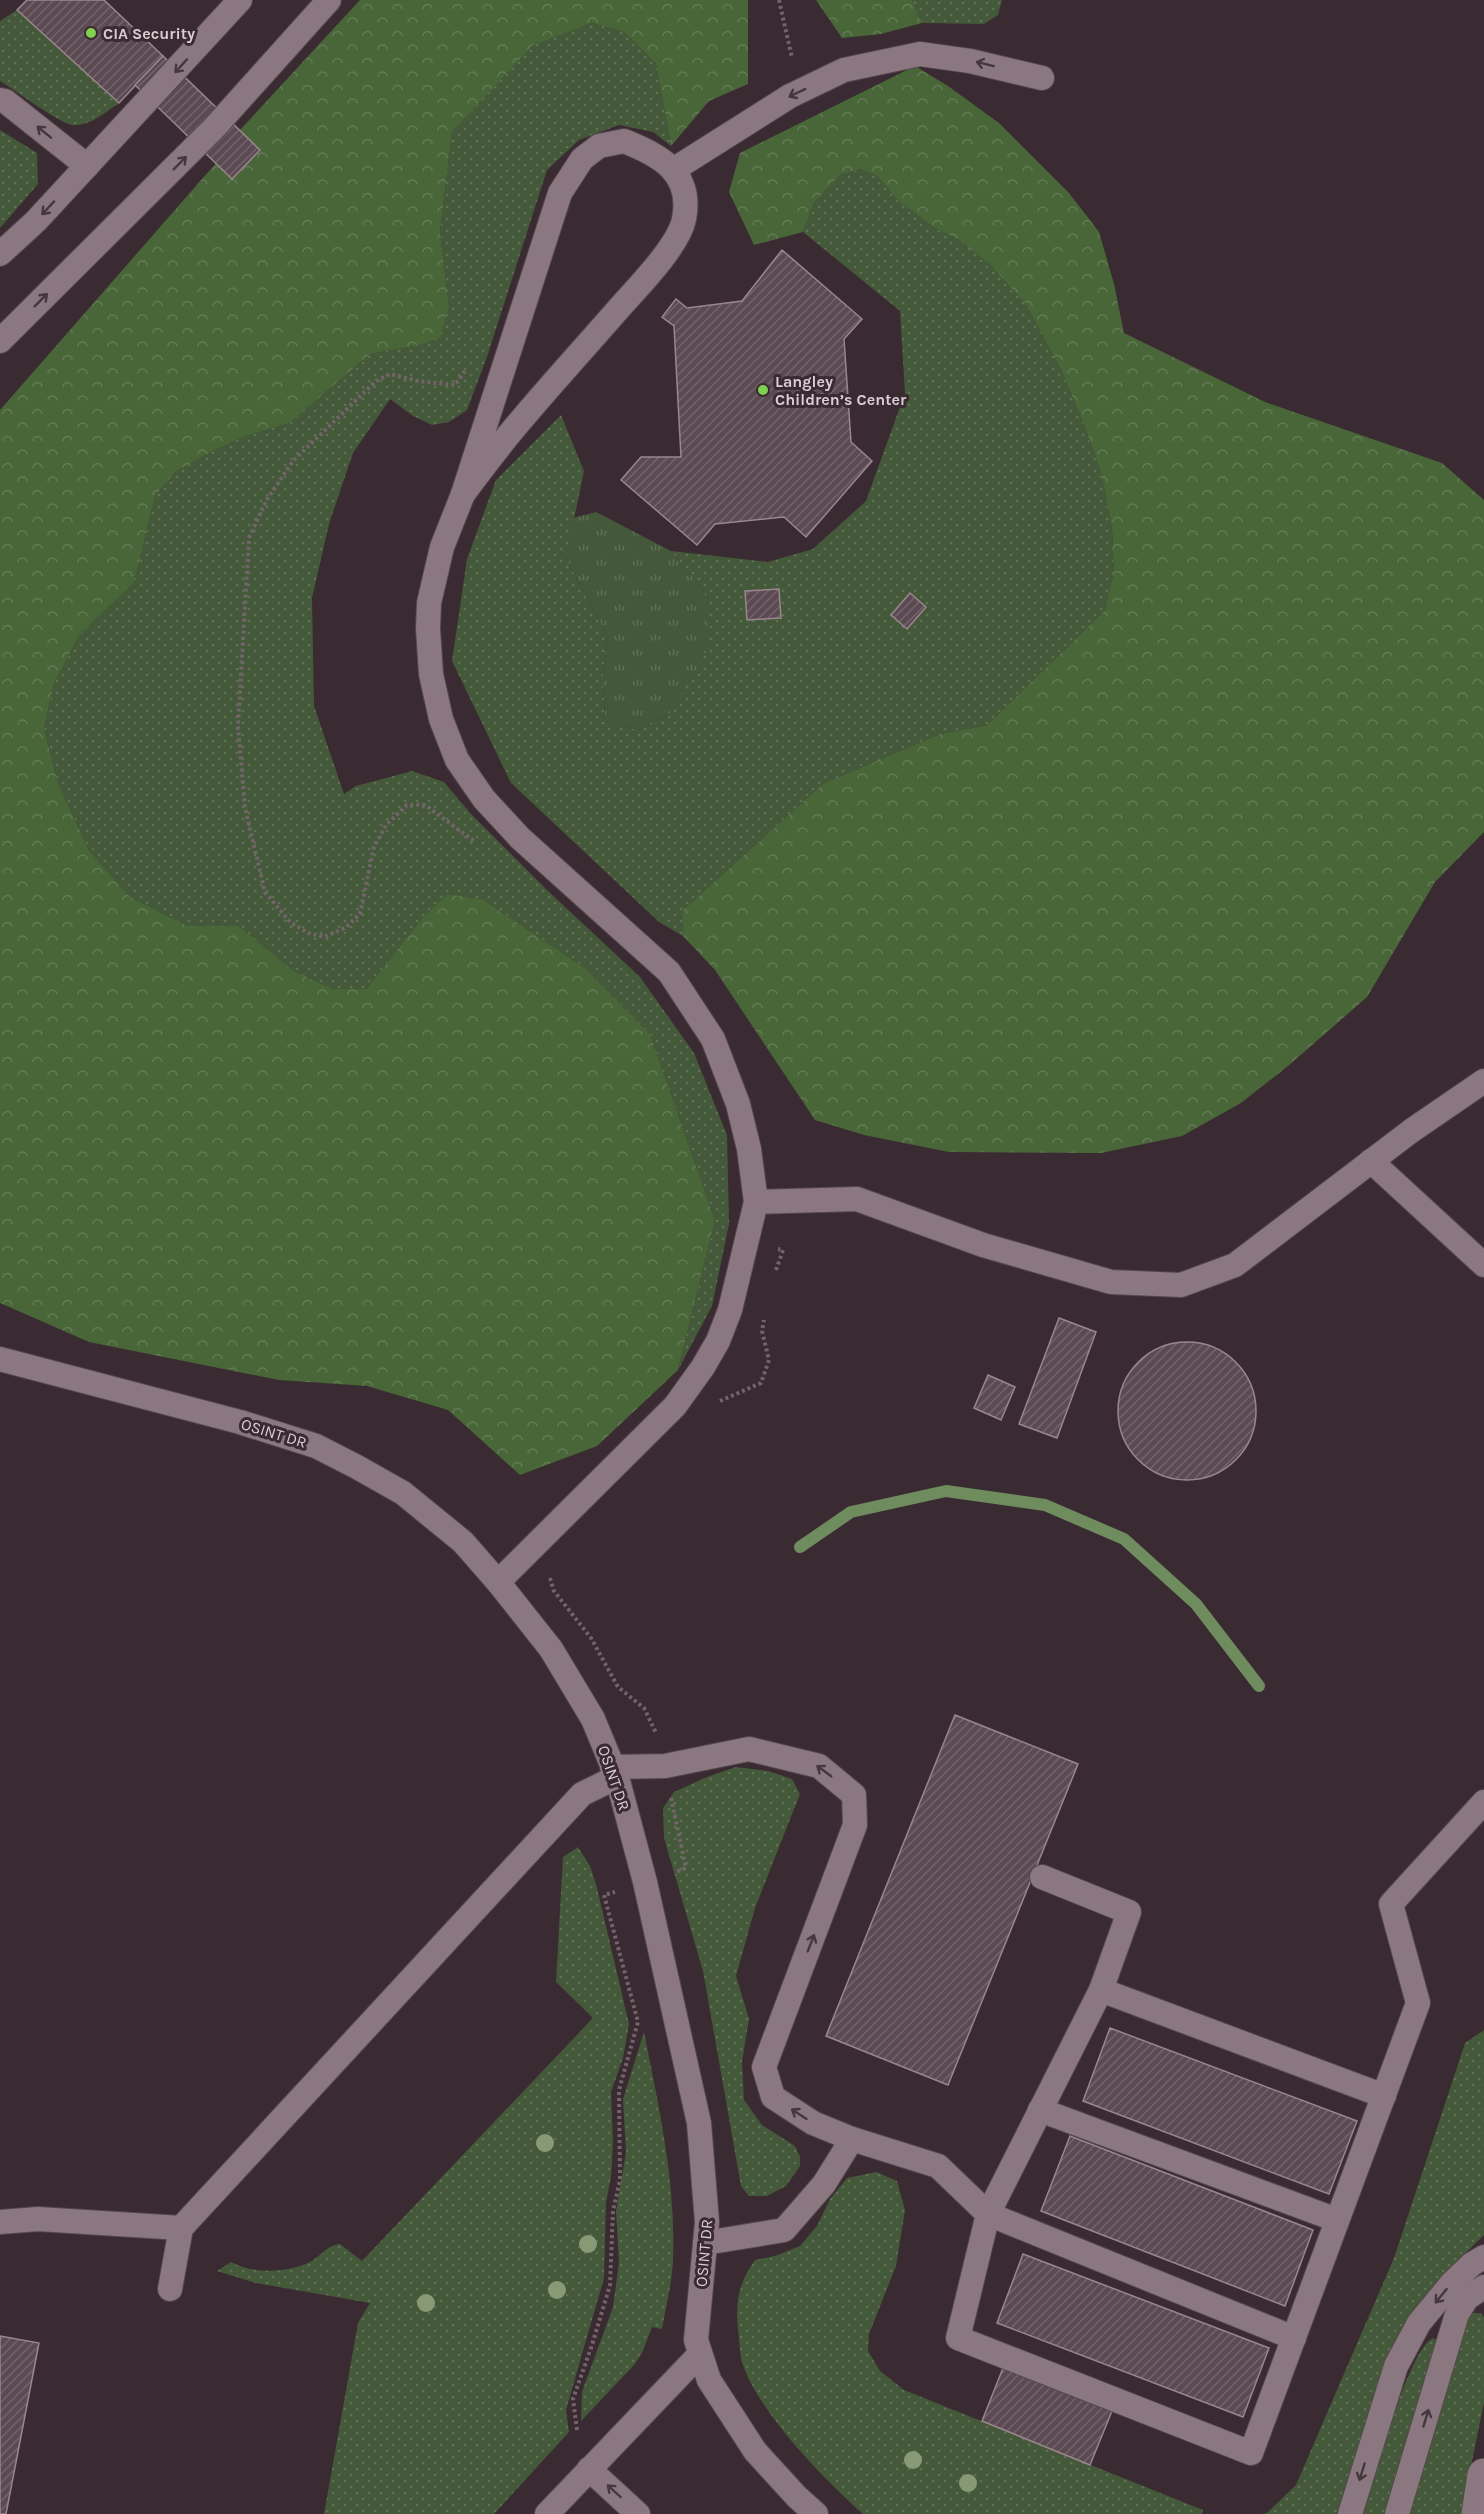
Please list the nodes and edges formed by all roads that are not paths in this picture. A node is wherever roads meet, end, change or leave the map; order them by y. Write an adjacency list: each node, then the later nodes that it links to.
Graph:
1 (240, 0): 5 (lane, one-way to 5)
2 (329, 0): 8 (lane, one-way to 2)
3 (1042, 78): 6 (lane, one-way to 6)
4 (0, 100): 5 (lane, one-way to 4)
5 (87, 166): 7 (lane, one-way to 7)
6 (673, 170): 9 (lane); 9 (lane)
7 (0, 254)
8 (0, 341)
9 (463, 494): 12 (lane)
10 (1484, 1081): 11 (lane)
11 (1371, 1161): 12 (lane); 13 (lane)
12 (756, 1202): 15 (lane)
13 (1484, 1265)
14 (0, 1359): 15 (lane, OSINT DR)
15 (498, 1581): 16 (lane, OSINT DR)
16 (614, 1772): 22 (lane, one-way to 16); 26 (lane); 27 (lane, OSINT DR)
17 (1484, 1802): 20 (lane)
18 (1042, 1877): 19 (lane)
19 (1101, 1990): 20 (lane); 21 (lane)
20 (1384, 2096): 24 (lane)
21 (1040, 2110): 23 (lane); 24 (lane)
22 (852, 2139): 23 (lane); 27 (lane)
23 (988, 2214): 31 (lane); 31 (lane)
24 (1338, 2220): 31 (lane)
25 (0, 2222): 26 (lane)
26 (181, 2228): 30 (lane)
27 (705, 2243): 32 (lane, OSINT DR)
28 (1484, 2257): 38 (lane, one-way to 38)
29 (1484, 2287): 39 (lane, one-way to 29)
30 (170, 2289)
31 (1294, 2338)
32 (700, 2354): 33 (lane); 37 (lane, OSINT DR)
33 (589, 2469): 35 (lane); 36 (lane, one-way to 33)
34 (1484, 2475): 40 (street)
35 (547, 2514)
36 (639, 2514)
37 (816, 2514)
38 (1350, 2514)
39 (1397, 2514)
40 (1478, 2514)

